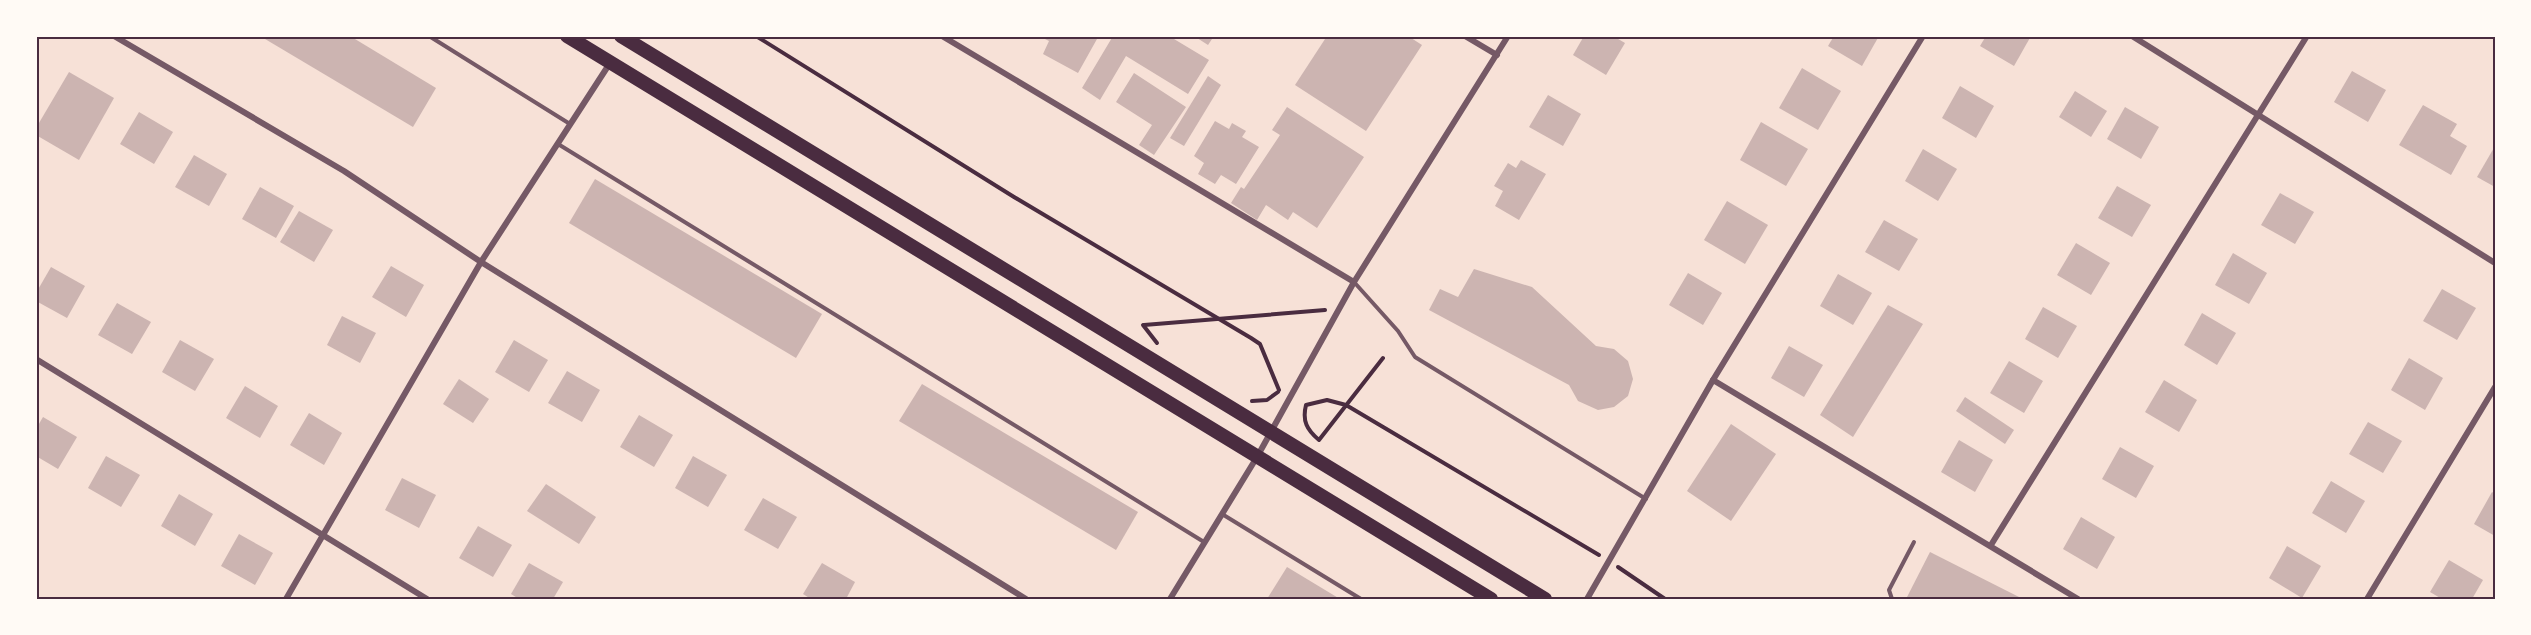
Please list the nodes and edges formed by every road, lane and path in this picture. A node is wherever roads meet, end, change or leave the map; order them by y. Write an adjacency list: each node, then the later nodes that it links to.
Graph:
1 (114, 36): 17 (street)
2 (429, 36): 15 (lane)
3 (567, 36): 13 (main road)
4 (621, 36): 31 (main road)
5 (756, 36): 20 (path)
6 (942, 36): 19 (street)
7 (1465, 36): 12 (street)
8 (1508, 36): 12 (street)
9 (1923, 36): 25 (street)
10 (2132, 36): 14 (street)
11 (2307, 36): 14 (street)
12 (1497, 55): 19 (street)
13 (610, 63): 15 (street); 32 (main road)
14 (2258, 114): 18 (street); 38 (street)
15 (571, 124): 16 (street)
16 (558, 144): 17 (street); 36 (lane)
17 (481, 262): 35 (street); 42 (street)
18 (2495, 262)
19 (1354, 282): 31 (street); 33 (lane)
20 (1219, 320): 21 (path); 22 (path); 28 (path)
21 (1320, 321)
22 (1161, 348)
23 (1383, 358): 30 (path)
24 (36, 359): 35 (street)
25 (1713, 380): 33 (street); 38 (street)
26 (1284, 383): 28 (path)
27 (2495, 387): 51 (street)
28 (1279, 390): 29 (path)
29 (1248, 399)
30 (1346, 405): 30 (path); 39 (path)
31 (1270, 433): 32 (street); 46 (main road)
32 (1257, 457): 34 (street); 45 (main road)
33 (1646, 499): 39 (street)
34 (1222, 514): 36 (street); 44 (lane)
35 (324, 537): 40 (street); 41 (street)
36 (1204, 542): 43 (street)
37 (1914, 542): 49 (lane)
38 (1991, 545): 50 (street)
39 (1611, 562): 47 (street); 48 (path)
40 (286, 599)
41 (427, 599)
42 (1026, 599)
43 (1170, 599)
44 (1361, 599)
45 (1491, 599)
46 (1545, 599)
47 (1587, 599)
48 (1665, 599)
49 (1892, 599)
50 (2078, 599)
51 (2367, 599)

